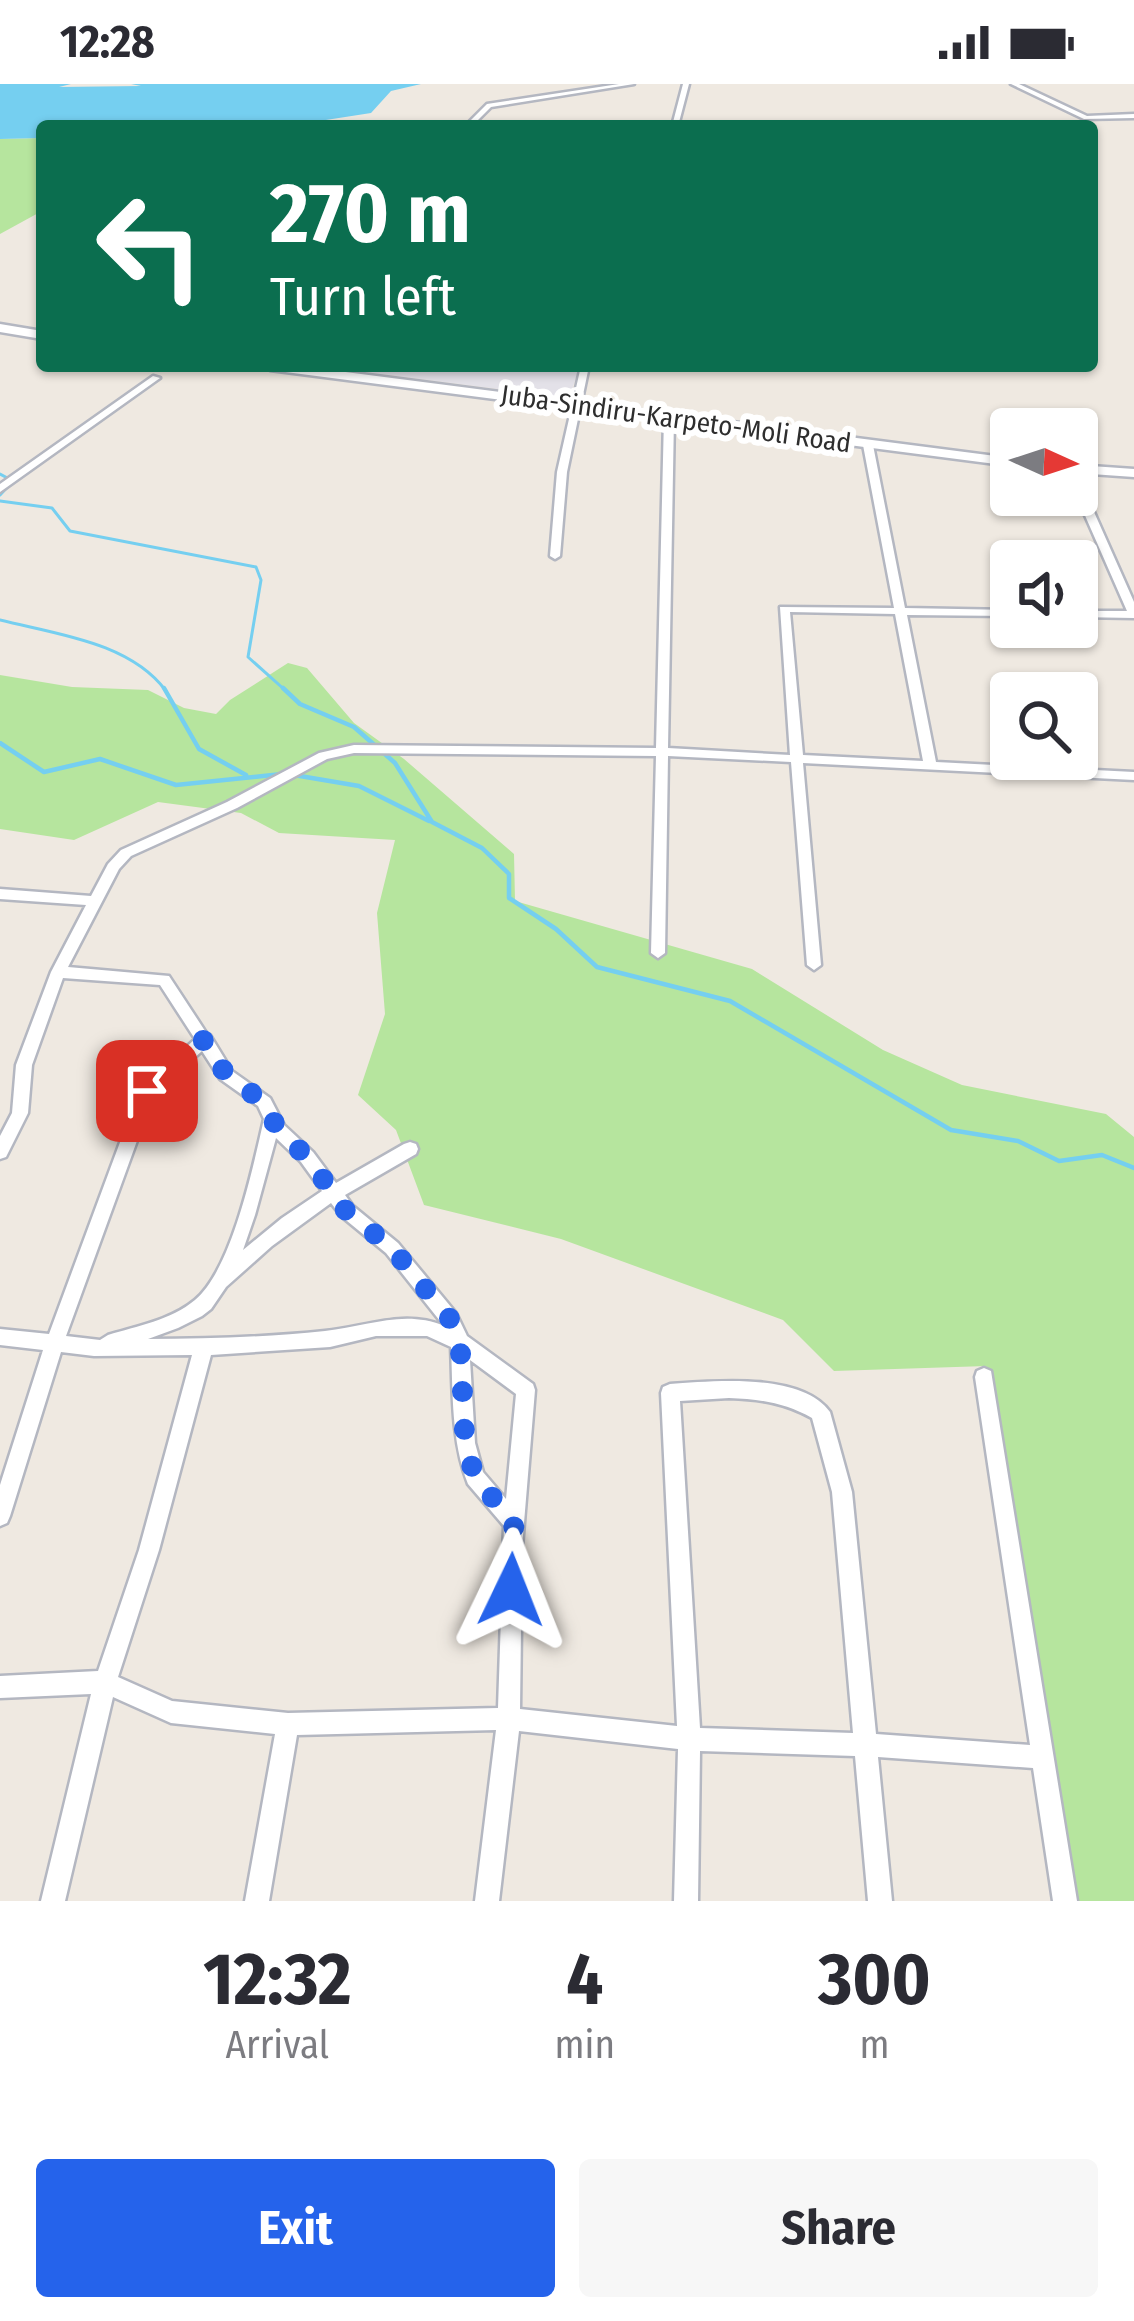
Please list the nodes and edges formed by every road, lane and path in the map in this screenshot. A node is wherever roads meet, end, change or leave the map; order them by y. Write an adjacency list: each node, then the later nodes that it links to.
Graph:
1 (631, 84): 5 (street)
2 (686, 84): 6 (street)
3 (1014, 84): 4 (street)
4 (1134, 116)
5 (474, 120)
6 (677, 120)
7 (0, 328): 8 (main road)
8 (36, 334)
9 (340, 372): 12 (main road, Juba-Sindiru-Karpeto-Moli Road)
10 (583, 372): 12 (street)
11 (155, 378): 18 (street)
12 (573, 405): 13 (main road, Juba-Sindiru-Karpeto-Moli Road); 20 (street)
13 (669, 418): 14 (main road, Juba-Sindiru-Karpeto-Moli Road); 25 (street)
14 (868, 445): 15 (main road, Juba-Sindiru-Karpeto-Moli Road); 21 (street)
15 (990, 460)
16 (1098, 470): 17 (main road)
17 (1134, 473)
18 (0, 489)
19 (1091, 516): 24 (street)
20 (555, 556)
21 (898, 612): 22 (street); 26 (street); 27 (street)
22 (990, 614)
23 (1098, 614): 24 (street)
24 (1134, 615)
25 (661, 752): 26 (street); 30 (street); 31 (street)
26 (794, 758): 27 (street); 32 (street)
27 (930, 763): 28 (street)
28 (1134, 776)
29 (0, 894): 30 (street)
30 (97, 901): 33 (street)
31 (658, 953)
32 (814, 965)
33 (58, 972): 34 (street); 37 (street)
34 (205, 1039): 35 (street); 42 (street)
35 (273, 1116): 38 (street); 39 (street)
36 (410, 1149): 38 (street)
37 (0, 1152)
38 (332, 1191): 39 (street); 41 (street)
39 (222, 1282): 44 (street)
40 (0, 1337): 42 (street)
41 (460, 1342): 43 (street); 47 (street); 47 (street)
42 (54, 1345): 44 (street); 46 (street)
43 (204, 1347): 44 (street); 48 (street)
44 (94, 1348)
45 (984, 1377): 54 (street)
46 (0, 1516)
47 (514, 1523): 50 (street)
48 (105, 1682): 49 (street); 51 (street); 55 (street)
49 (0, 1687)
50 (509, 1719): 51 (street); 52 (street); 57 (street)
51 (288, 1724): 56 (street)
52 (689, 1739): 53 (street); 53 (street); 58 (street)
53 (866, 1745): 54 (street); 59 (street)
54 (1042, 1757): 60 (street)
55 (53, 1901)
56 (256, 1901)
57 (487, 1901)
58 (686, 1901)
59 (880, 1901)
60 (1064, 1901)

